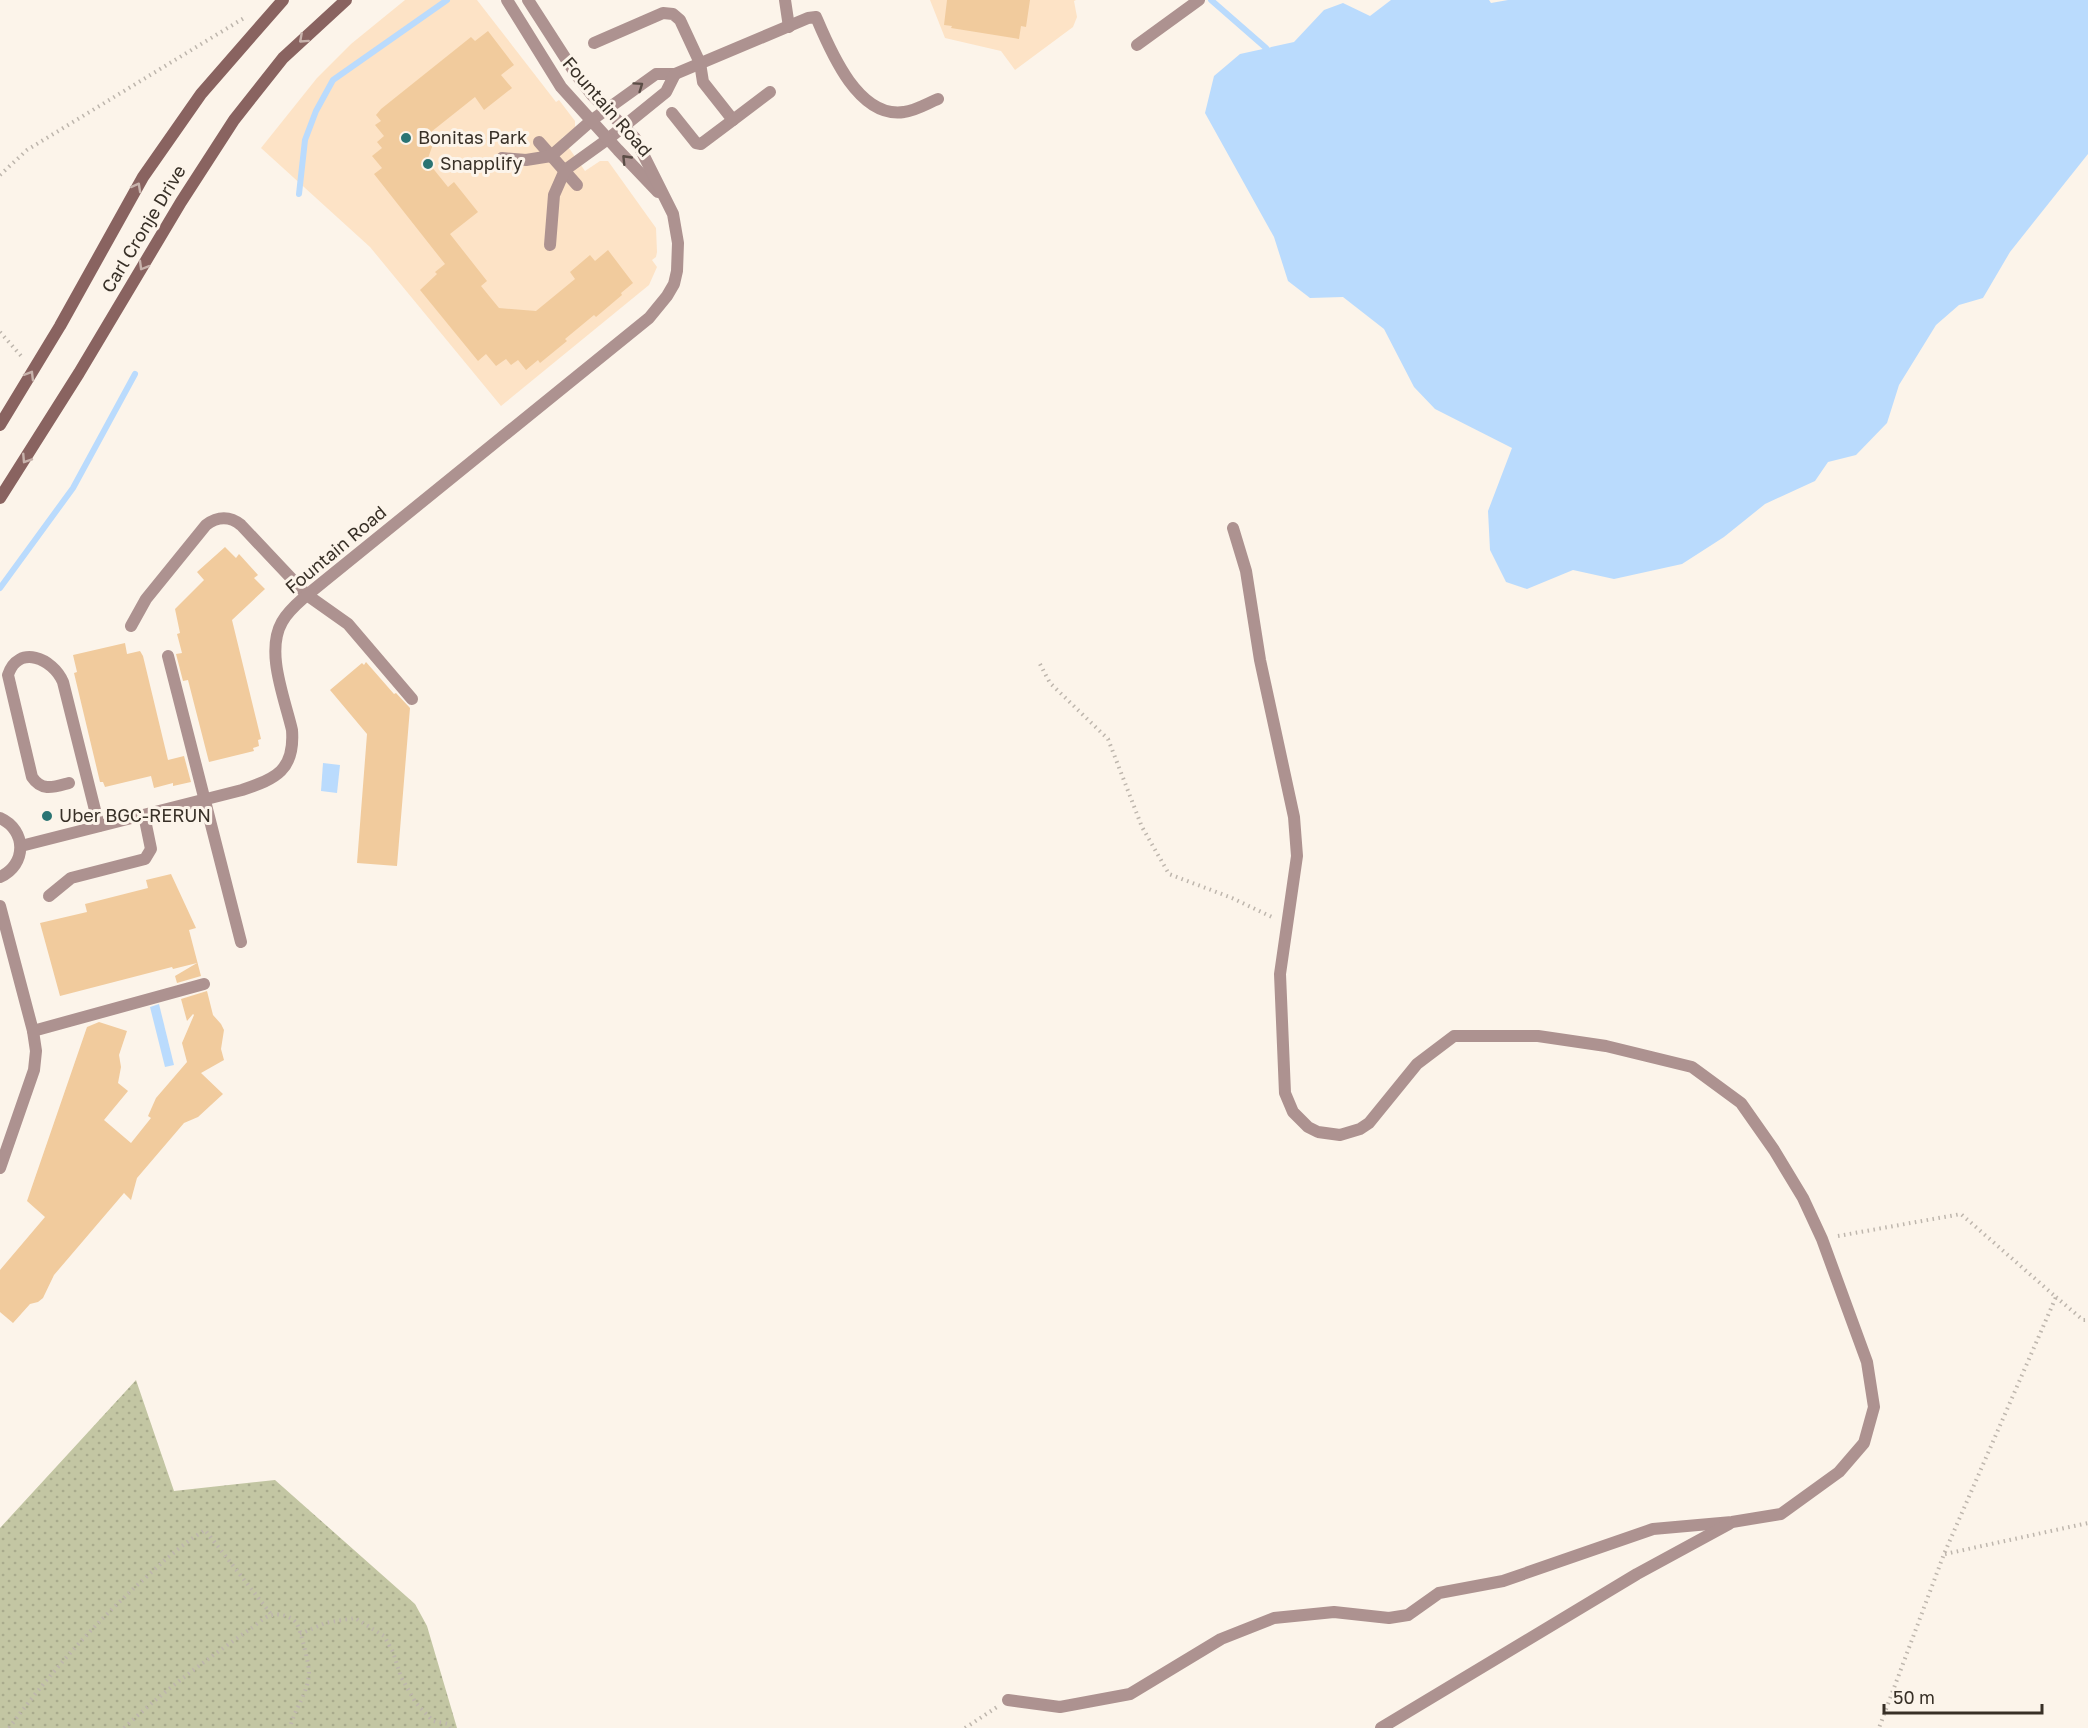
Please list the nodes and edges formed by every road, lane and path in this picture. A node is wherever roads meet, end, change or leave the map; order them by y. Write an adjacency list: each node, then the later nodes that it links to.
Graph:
1 (283, 0): 30 (main road, Carl Cronje Drive, one-way to 1)
2 (346, 0): 32 (main road, Carl Cronje Drive, one-way to 32)
3 (507, 0): 17 (street, Fountain Road)
4 (528, 0): 15 (street, Fountain Road)
5 (785, 0): 8 (street)
6 (1194, 3): 10 (street)
7 (253, 12): 25 (path)
8 (789, 27): 11 (street); 14 (street)
9 (594, 43): 11 (street)
10 (1137, 45)
11 (700, 63): 12 (street); 18 (street)
12 (675, 74): 15 (street, one-way to 12); 19 (street)
13 (770, 92): 18 (street)
14 (938, 99)
15 (606, 109): 17 (street); 19 (street, Fountain Road)
16 (672, 113): 18 (street)
17 (592, 120): 20 (street, Fountain Road); 22 (street)
18 (733, 120)
19 (623, 126): 20 (street); 27 (street, Fountain Road)
20 (608, 139): 24 (street); 27 (street, Fountain Road, one-way to 20)
21 (540, 142): 22 (street)
22 (551, 156): 23 (street); 24 (street)
23 (502, 158)
24 (565, 170): 26 (street); 28 (street)
25 (0, 176)
26 (577, 185)
27 (667, 201): 34 (street, Fountain Road)
28 (549, 245)
29 (0, 332): 30 (path)
30 (33, 370): 31 (main road, Carl Cronje Drive, one-way to 30)
31 (0, 425)
32 (0, 498)
33 (1233, 528): 48 (street)
34 (307, 595): 35 (street); 38 (street); 40 (street, Fountain Road)
35 (131, 626)
36 (168, 656): 40 (street)
37 (1040, 663): 48 (path)
38 (412, 699)
39 (69, 783): 43 (street)
40 (205, 800): 41 (street, Fountain Road); 49 (street)
41 (144, 815): 43 (street, Fountain Road); 46 (street)
42 (0, 818): 44 (street)
43 (99, 826): 44 (street, Fountain Road)
44 (21, 846): 45 (street)
45 (0, 877)
46 (49, 897)
47 (0, 906): 51 (street)
48 (1286, 924): 53 (street)
49 (241, 942)
50 (204, 984): 51 (street)
51 (33, 1031): 52 (street)
52 (0, 1168)
53 (1822, 1239): 54 (path); 56 (street)
54 (2056, 1298): 55 (path); 58 (path)
55 (2088, 1320)
56 (1732, 1522): 61 (street); 67 (street)
57 (2088, 1523): 58 (path)
58 (1944, 1554): 68 (path)
59 (271, 1614): 60 (path); 62 (path); 63 (path)
60 (300, 1635): 64 (path); 65 (path)
61 (1008, 1700): 66 (path)
62 (9, 1728)
63 (124, 1728)
64 (290, 1728)
65 (450, 1728)
66 (964, 1728)
67 (1381, 1728)
68 (1879, 1728)

